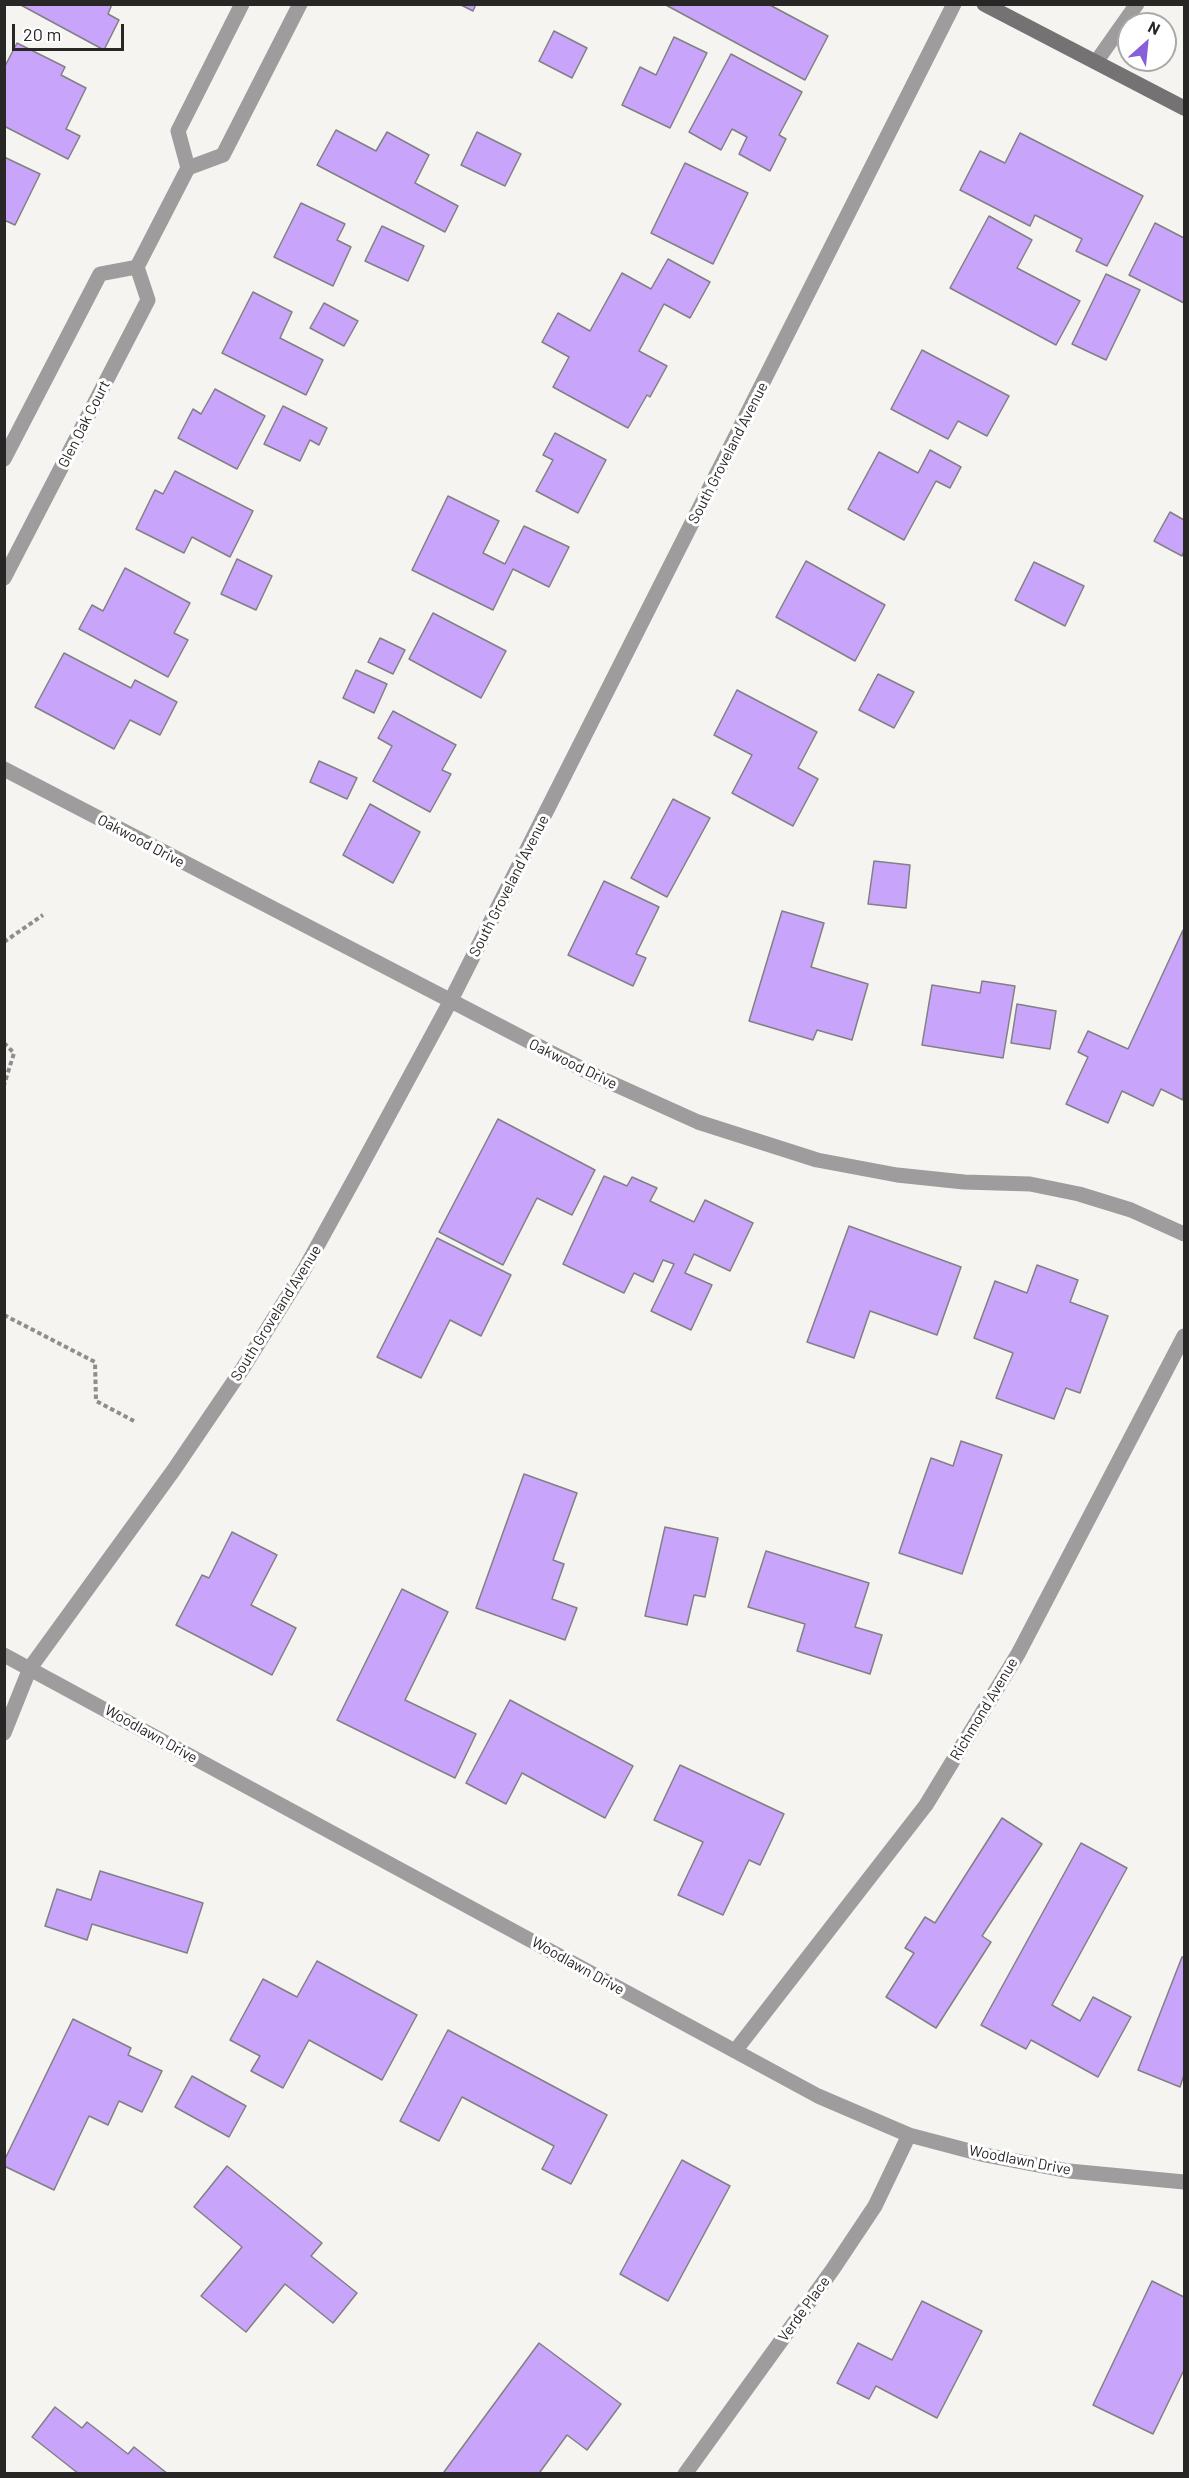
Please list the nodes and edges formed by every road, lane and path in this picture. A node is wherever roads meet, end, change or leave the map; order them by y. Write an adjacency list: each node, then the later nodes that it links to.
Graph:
1 (242, 4): 8 (street)
2 (300, 4): 8 (street)
3 (954, 4): 15 (street, South Groveland Avenue)
4 (984, 4): 6 (street)
5 (1137, 4): 6 (street)
6 (1096, 62): 7 (street)
7 (1185, 108)
8 (188, 168): 9 (street)
9 (137, 267): 10 (street); 11 (street, Glen Oak Court)
10 (4, 459)
11 (4, 578)
12 (4, 769): 15 (street, Oakwood Drive)
13 (43, 915): 14 (path)
14 (4, 942)
15 (450, 1002): 18 (street, Oakwood Drive); 23 (street, South Groveland Avenue)
16 (4, 1043): 17 (path)
17 (4, 1085)
18 (1185, 1234)
19 (4, 1315): 21 (path)
20 (1185, 1336): 25 (street, Richmond Avenue)
21 (134, 1421)
22 (4, 1655): 23 (street, Woodlawn Drive)
23 (30, 1668): 24 (street, South Groveland Avenue); 25 (street, Woodlawn Drive)
24 (4, 1733)
25 (735, 2051): 26 (street, Woodlawn Drive)
26 (909, 2135): 27 (street, Woodlawn Drive); 28 (street, Verde Place)
27 (1185, 2182)
28 (685, 2474)

